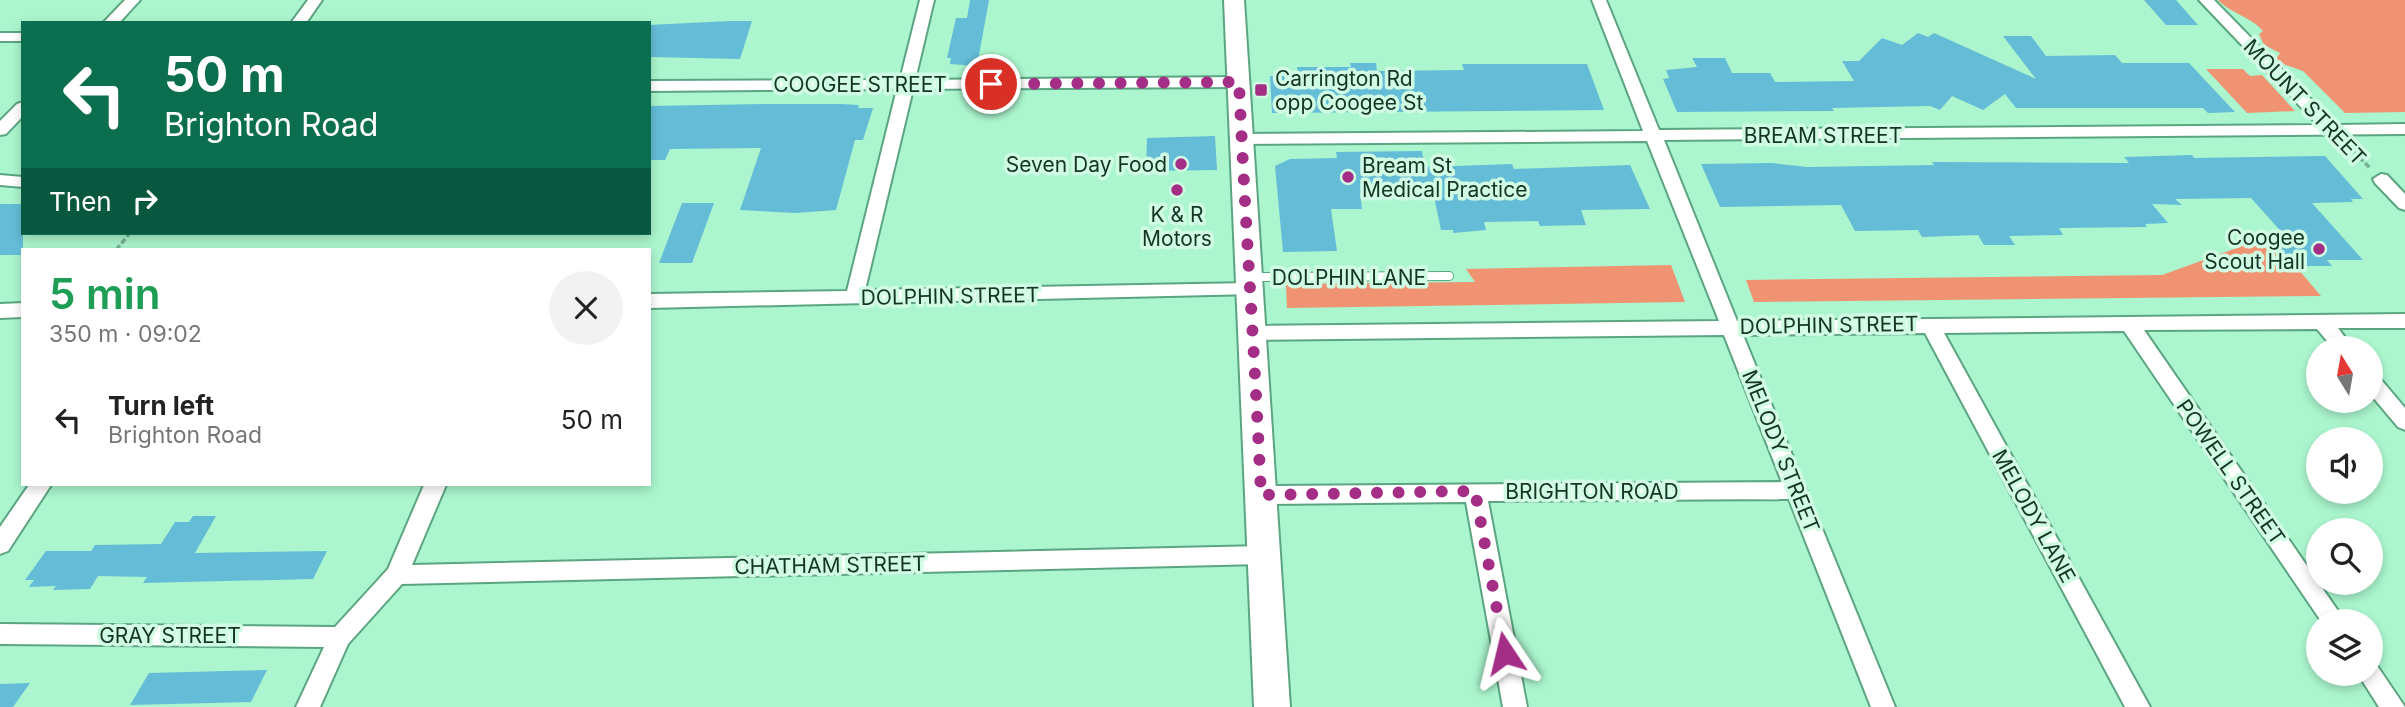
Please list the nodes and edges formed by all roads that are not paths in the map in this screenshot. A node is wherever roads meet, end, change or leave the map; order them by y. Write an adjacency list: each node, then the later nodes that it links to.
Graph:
1 (133, 0): 7 (street)
2 (314, 0): 8 (street)
3 (927, 0): 12 (street)
4 (1234, 0): 11 (main road)
5 (1599, 0): 18 (street, MELODY STREET)
6 (2206, 0): 15 (street, MOUNT STREET)
7 (112, 21)
8 (299, 21)
9 (0, 37): 10 (street)
10 (21, 37)
11 (1239, 82): 12 (street, COOGEE STREET); 19 (main road)
12 (908, 84): 13 (street, COOGEE STREET); 26 (street)
13 (651, 86)
14 (21, 109): 17 (street)
15 (2331, 129): 16 (street, BREAM STREET); 18 (street, BREAM STREET)
16 (2405, 129)
17 (0, 130)
18 (1654, 136): 19 (street, BREAM STREET); 34 (street, MELODY STREET)
19 (1241, 139): 25 (main road)
20 (2381, 179): 23 (street, MOUNT STREET)
21 (0, 180): 22 (street)
22 (21, 182)
23 (2405, 204)
24 (1449, 276): 25 (lane, DOLPHIN LANE)
25 (1249, 283): 26 (street, DOLPHIN STREET); 35 (main road)
26 (854, 298): 27 (street, DOLPHIN STREET)
27 (651, 301)
28 (21, 310): 29 (street)
29 (0, 311)
30 (2405, 321): 32 (street, DOLPHIN STREET)
31 (2128, 322): 32 (street, DOLPHIN STREET); 33 (street, DOLPHIN STREET); 47 (street, POWELL STREET)
32 (2323, 323): 36 (street)
33 (1930, 324): 34 (street, DOLPHIN STREET); 55 (street, MELODY LANE)
34 (1730, 326): 35 (street, DOLPHIN STREET); 41 (street, MELODY STREET)
35 (1253, 333): 43 (main road)
36 (2334, 336)
37 (2384, 397): 38 (street)
38 (2405, 422)
39 (39, 486): 44 (street)
40 (435, 486): 46 (street)
41 (1797, 490): 42 (street, BRIGHTON ROAD); 54 (street, MELODY STREET)
42 (1475, 491): 43 (street, BRIGHTON ROAD); 53 (street)
43 (1261, 495): 45 (main road)
44 (0, 545)
45 (1263, 555): 46 (street, CHATHAM STREET); 52 (main road)
46 (397, 575): 49 (street)
47 (2326, 609)
48 (0, 634): 49 (street, GRAY STREET)
49 (340, 637): 51 (street)
50 (2378, 686): 56 (street)
51 (309, 707)
52 (1272, 707)
53 (1515, 707)
54 (1883, 707)
55 (2138, 707)
56 (2393, 707)

